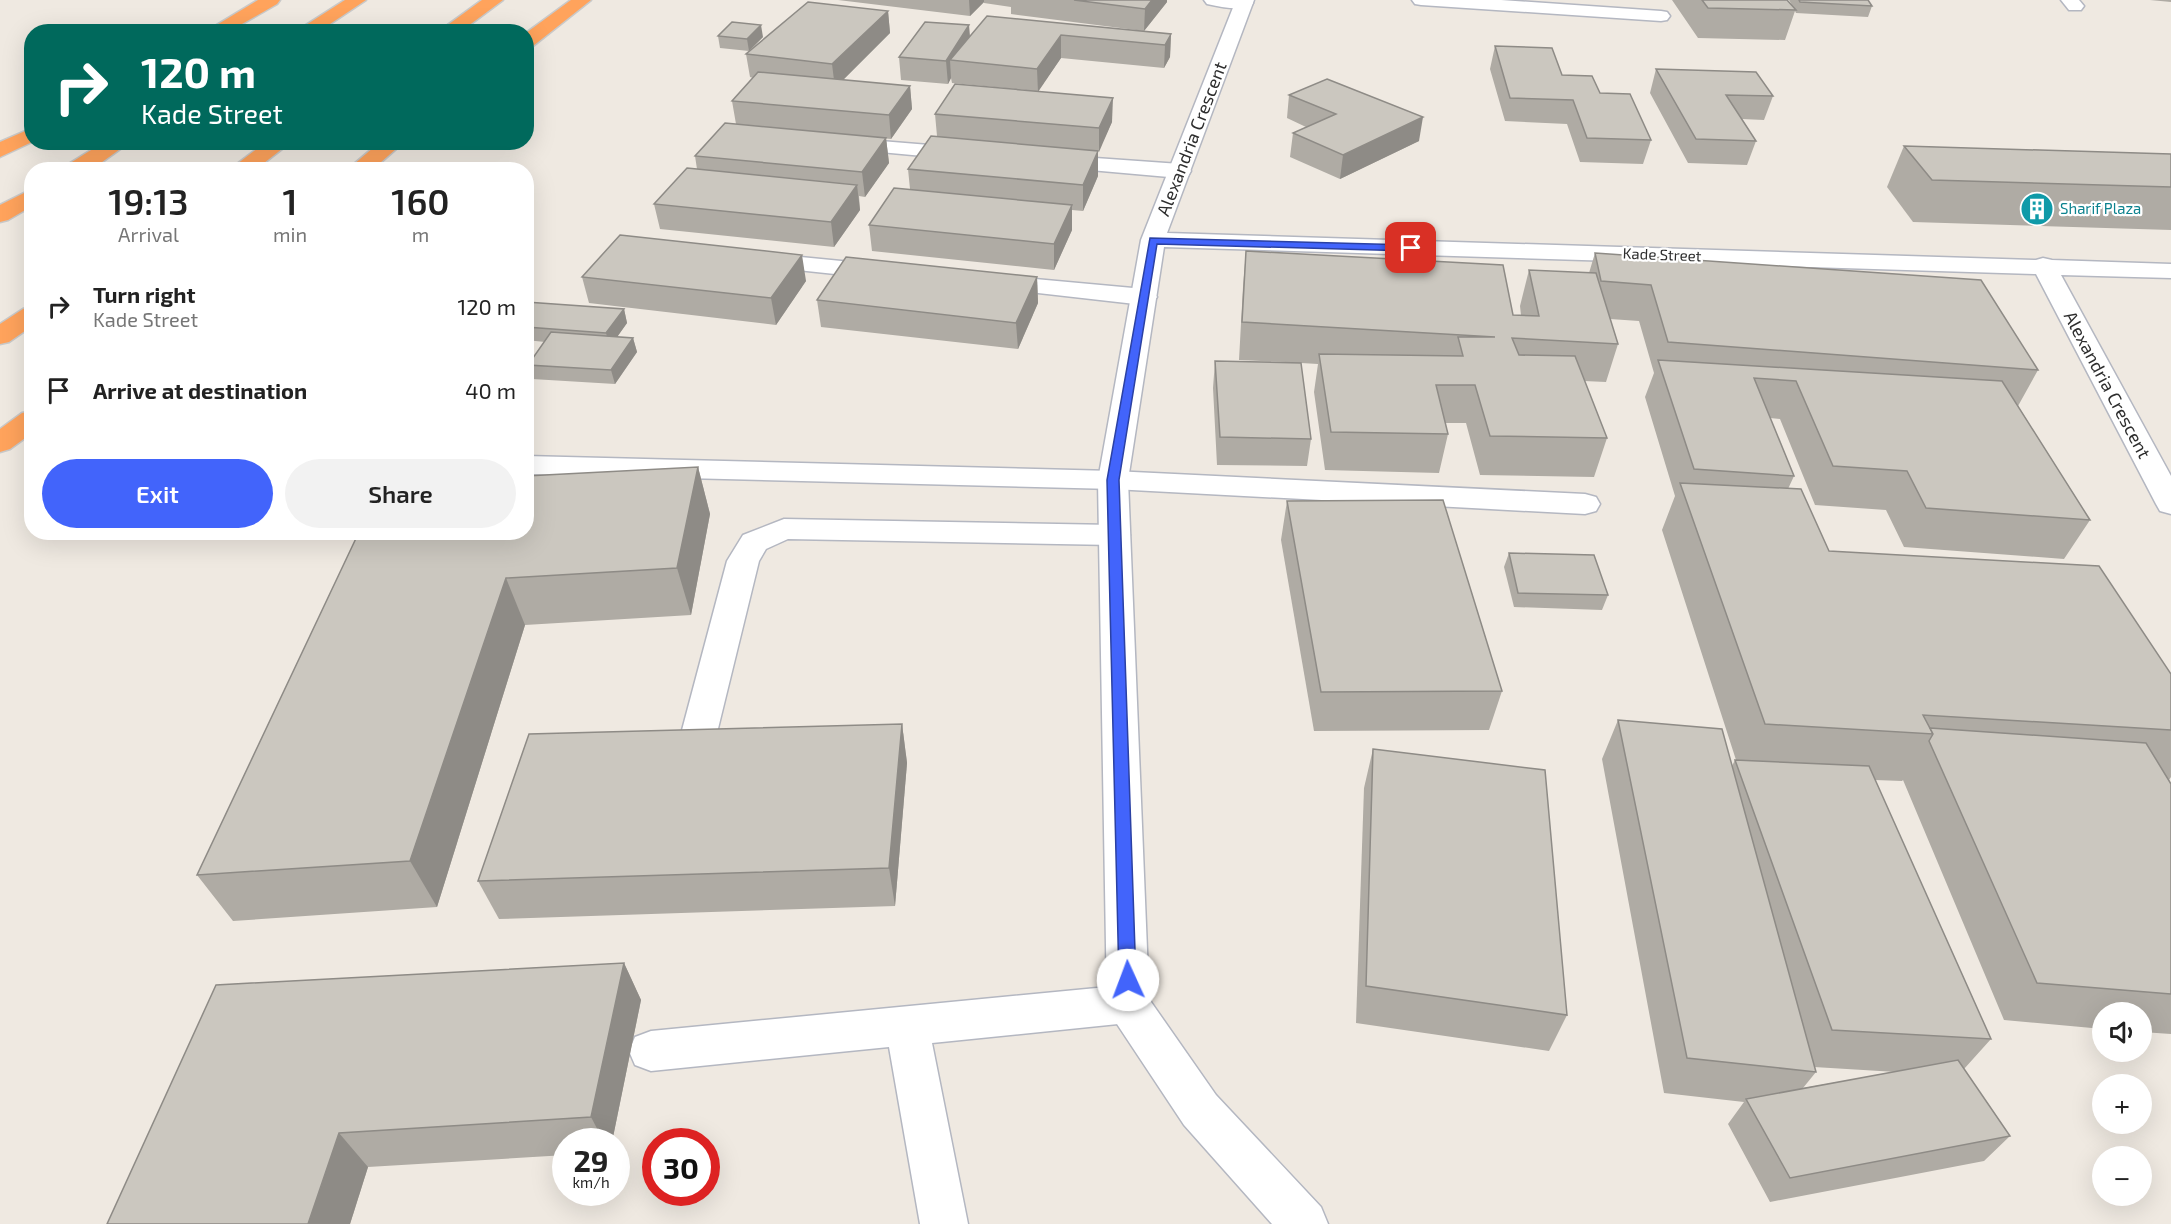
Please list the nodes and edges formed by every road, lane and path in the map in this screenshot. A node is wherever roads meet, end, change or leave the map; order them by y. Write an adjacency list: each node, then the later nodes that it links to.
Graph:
1 (271, 0): 10 (highway)
2 (357, 0): 12 (highway)
3 (494, 0): 13 (highway)
4 (582, 0): 14 (highway)
5 (1213, 0): 7 (street)
6 (1421, 0): 9 (street)
7 (1245, 2): 26 (street, Alexandria Crescent)
8 (310, 8): 11 (highway)
9 (1661, 16)
10 (228, 24)
11 (297, 24)
12 (317, 24)
13 (459, 24)
14 (534, 36)
15 (24, 138): 20 (highway)
16 (828, 143): 21 (street)
17 (107, 150): 23 (highway)
18 (269, 150): 24 (highway)
19 (384, 150): 25 (highway)
20 (0, 151)
21 (981, 155)
22 (1028, 159): 26 (street)
23 (88, 162)
24 (252, 162)
25 (368, 162)
26 (1180, 171): 29 (street, Alexandria Crescent)
27 (24, 201): 28 (highway)
28 (0, 215)
29 (1153, 240): 31 (street, Kade Street); 35 (street, Alexandria Crescent)
30 (743, 258): 33 (street)
31 (2043, 265): 32 (street, Kade Street); 43 (street, Alexandria Crescent)
32 (2171, 271)
33 (908, 274)
34 (967, 280): 35 (street)
35 (1144, 297): 41 (street, Alexandria Crescent)
36 (24, 320): 37 (highway)
37 (0, 336)
38 (24, 425): 39 (highway)
39 (0, 443)
40 (534, 465): 41 (street)
41 (1113, 480): 42 (street); 44 (street, Alexandria Crescent)
42 (1585, 504)
43 (2171, 504)
44 (1114, 535): 45 (street); 46 (street, Alexandria Crescent)
45 (695, 749)
46 (1128, 1004): 47 (street); 50 (street)
47 (907, 1026): 48 (street); 49 (street)
48 (651, 1051)
49 (944, 1224)
50 (1304, 1224)

